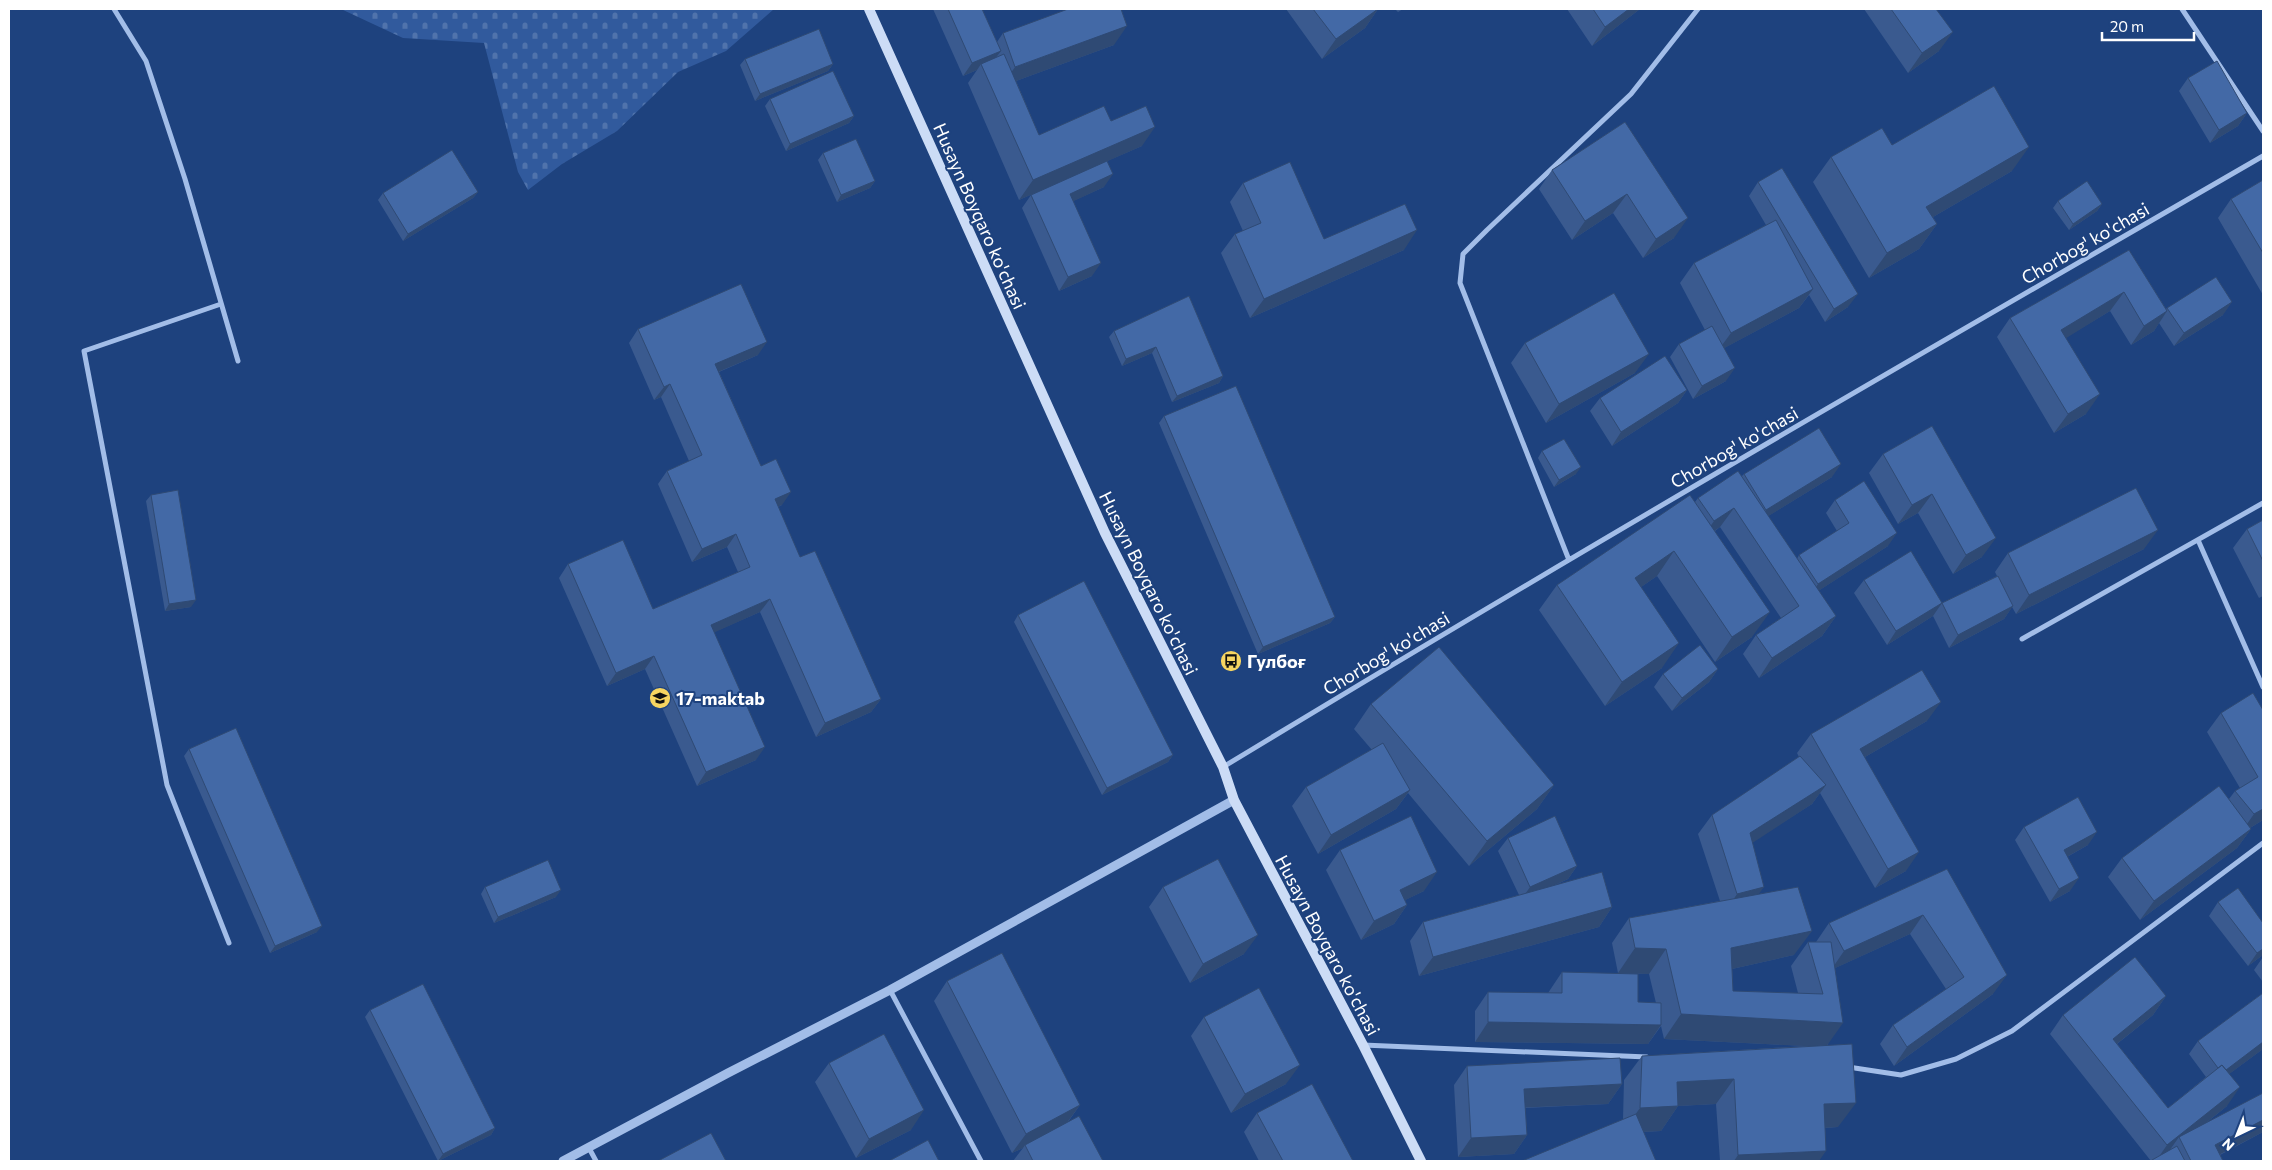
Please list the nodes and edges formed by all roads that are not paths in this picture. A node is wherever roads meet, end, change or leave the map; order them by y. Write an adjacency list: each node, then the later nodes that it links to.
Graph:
1 (114, 9): 7 (street)
2 (869, 9): 14 (main road, Husayn Boyqaro ko'chasi)
3 (1698, 9): 11 (street)
4 (2182, 9): 5 (street)
5 (2263, 132)
6 (2263, 156): 11 (street, Сhorbog' ko'chasi)
7 (221, 304): 8 (street); 17 (street)
8 (238, 361)
9 (2263, 503): 10 (street)
10 (2198, 540): 12 (street); 13 (street)
11 (1570, 560): 14 (street, Сhorbog' ko'chasi)
12 (2022, 639)
13 (2263, 687)
14 (1223, 767): 15 (main road, Husayn Boyqaro ko'chasi)
15 (1234, 800): 18 (street); 19 (main road, Husayn Boyqaro ko'chasi)
16 (2263, 843): 21 (street)
17 (229, 943)
18 (890, 990): 22 (street); 25 (street)
19 (1363, 1045): 20 (street); 26 (main road, Husayn Boyqaro ko'chasi)
20 (1649, 1057)
21 (1844, 1066)
22 (589, 1148): 23 (street); 24 (street)
23 (563, 1161)
24 (596, 1161)
25 (981, 1161)
26 (1421, 1161)

